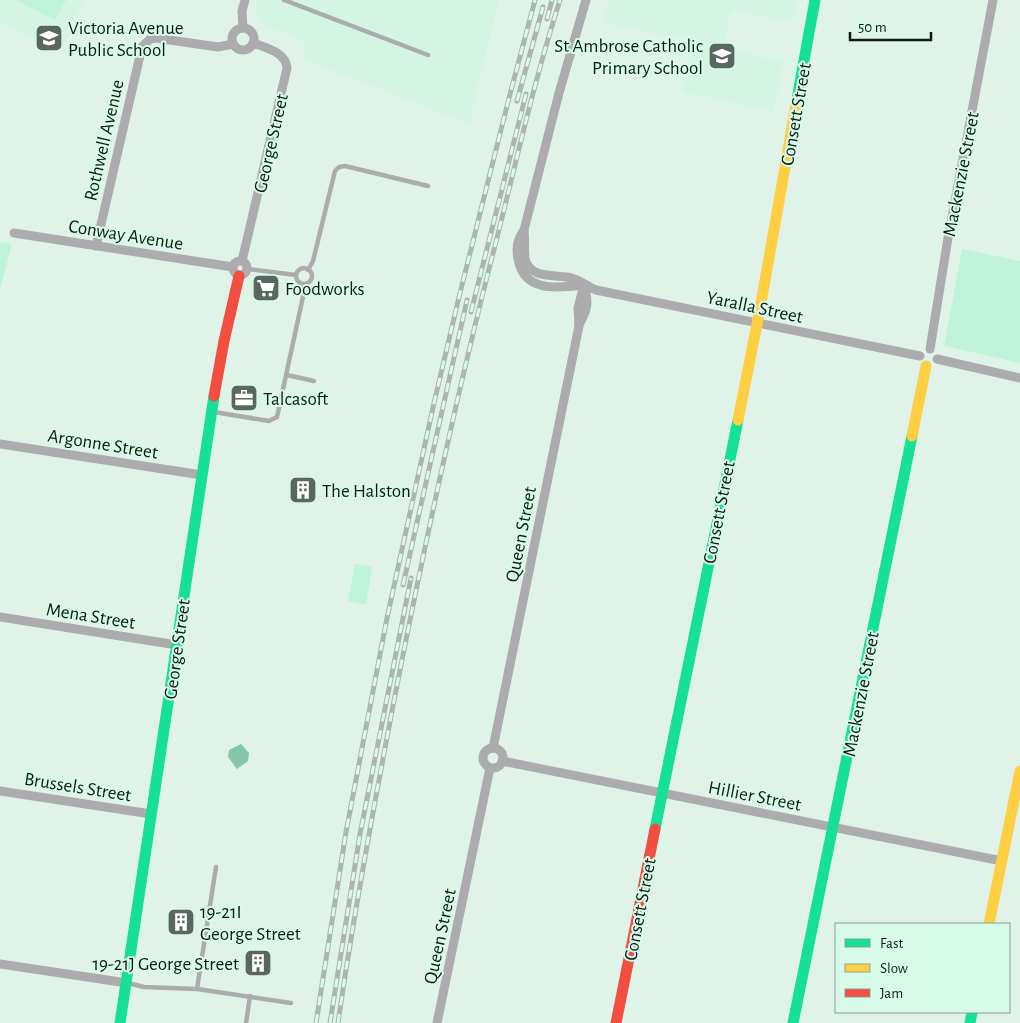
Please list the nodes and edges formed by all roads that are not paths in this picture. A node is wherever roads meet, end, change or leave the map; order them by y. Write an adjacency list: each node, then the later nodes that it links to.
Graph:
1 (244, 0): 6 (street)
2 (284, 0): 9 (lane)
3 (586, 0): 17 (street)
4 (815, 0): 18 (street, Consett Street)
5 (993, 0): 19 (street, Mackenzie Street)
6 (243, 28): 7 (street); 8 (street)
7 (253, 43): 8 (street); 13 (street, George Street)
8 (233, 44): 12 (street, Rothwell Avenue)
9 (428, 55)
10 (428, 186): 14 (lane)
11 (14, 233): 12 (street, Conway Avenue)
12 (96, 246): 13 (street, Conway Avenue)
13 (240, 268): 15 (lane); 25 (street, George Street)
14 (308, 270): 15 (lane); 16 (lane)
15 (296, 275): 16 (lane)
16 (304, 284): 22 (lane)
17 (584, 285): 18 (street, Yaralla Street); 30 (street, Queen Street)
18 (756, 323): 21 (street, Yaralla Street); 35 (street, Consett Street)
19 (930, 349): 20 (street); 21 (street)
20 (937, 359): 21 (street); 23 (street)
21 (923, 361): 37 (street, Mackenzie Street)
22 (287, 375): 24 (lane); 25 (lane)
23 (1020, 378)
24 (314, 381)
25 (211, 411): 27 (street, George Street)
26 (0, 444): 27 (street, Argonne Street)
27 (202, 475): 29 (street, George Street)
28 (0, 617): 29 (street, Mena Street)
29 (177, 645): 36 (street, George Street)
30 (493, 748): 31 (street); 32 (street)
31 (502, 761): 32 (street); 35 (street, Hillier Street)
32 (490, 768): 48 (street, Queen Street)
33 (1020, 771): 38 (street)
34 (0, 791): 36 (street, Brussels Street)
35 (662, 793): 37 (street, Hillier Street); 49 (street, Consett Street)
36 (151, 814): 42 (street, George Street)
37 (833, 827): 38 (street, Hillier Street); 50 (street, Mackenzie Street)
38 (1002, 860): 40 (street)
39 (216, 867): 43 (lane)
40 (989, 923)
41 (0, 964): 42 (street)
42 (127, 983): 43 (lane); 46 (street, George Street)
43 (198, 988): 44 (lane)
44 (250, 996): 45 (lane); 47 (lane)
45 (291, 1003)
46 (120, 1023)
47 (246, 1023)
48 (437, 1023)
49 (616, 1023)
50 (793, 1023)

